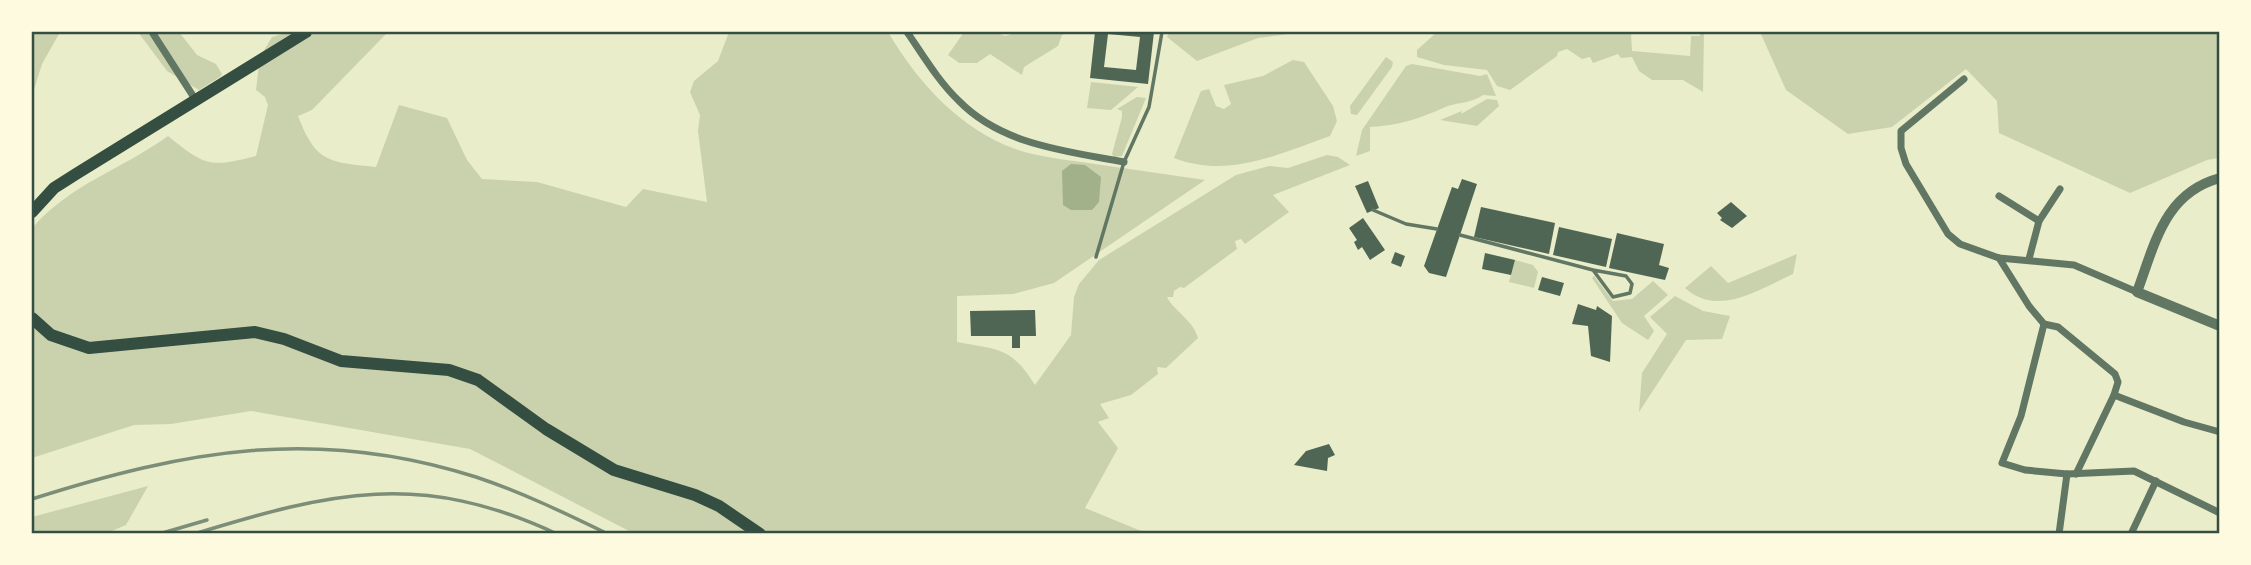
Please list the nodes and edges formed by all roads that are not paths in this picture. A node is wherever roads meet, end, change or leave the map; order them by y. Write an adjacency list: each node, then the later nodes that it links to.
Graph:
1 (152, 32): 6 (street)
2 (306, 32): 6 (main road)
3 (907, 32): 7 (street)
4 (1162, 32): 7 (lane)
5 (1964, 79): 17 (street)
6 (195, 99): 12 (main road)
7 (1124, 162): 16 (lane)
8 (2220, 178): 20 (street)
9 (2060, 189): 13 (street)
10 (1999, 196): 13 (street)
11 (1373, 210): 14 (lane)
12 (32, 212)
13 (2039, 221): 18 (street)
14 (1437, 229)
15 (1460, 235): 19 (lane)
16 (1096, 257)
17 (1999, 258): 18 (street); 22 (street)
18 (2029, 259): 20 (street)
19 (1593, 270): 19 (lane)
20 (2137, 292): 23 (street)
21 (32, 318): 30 (main road)
22 (2044, 324): 24 (street); 26 (street)
23 (2220, 326)
24 (2114, 395): 25 (street); 27 (street)
25 (2220, 432)
26 (2067, 474): 27 (street); 31 (street)
27 (2076, 474): 28 (street)
28 (2156, 481): 29 (street); 32 (street)
29 (2220, 513)
30 (760, 534)
31 (2059, 534)
32 (2131, 534)

